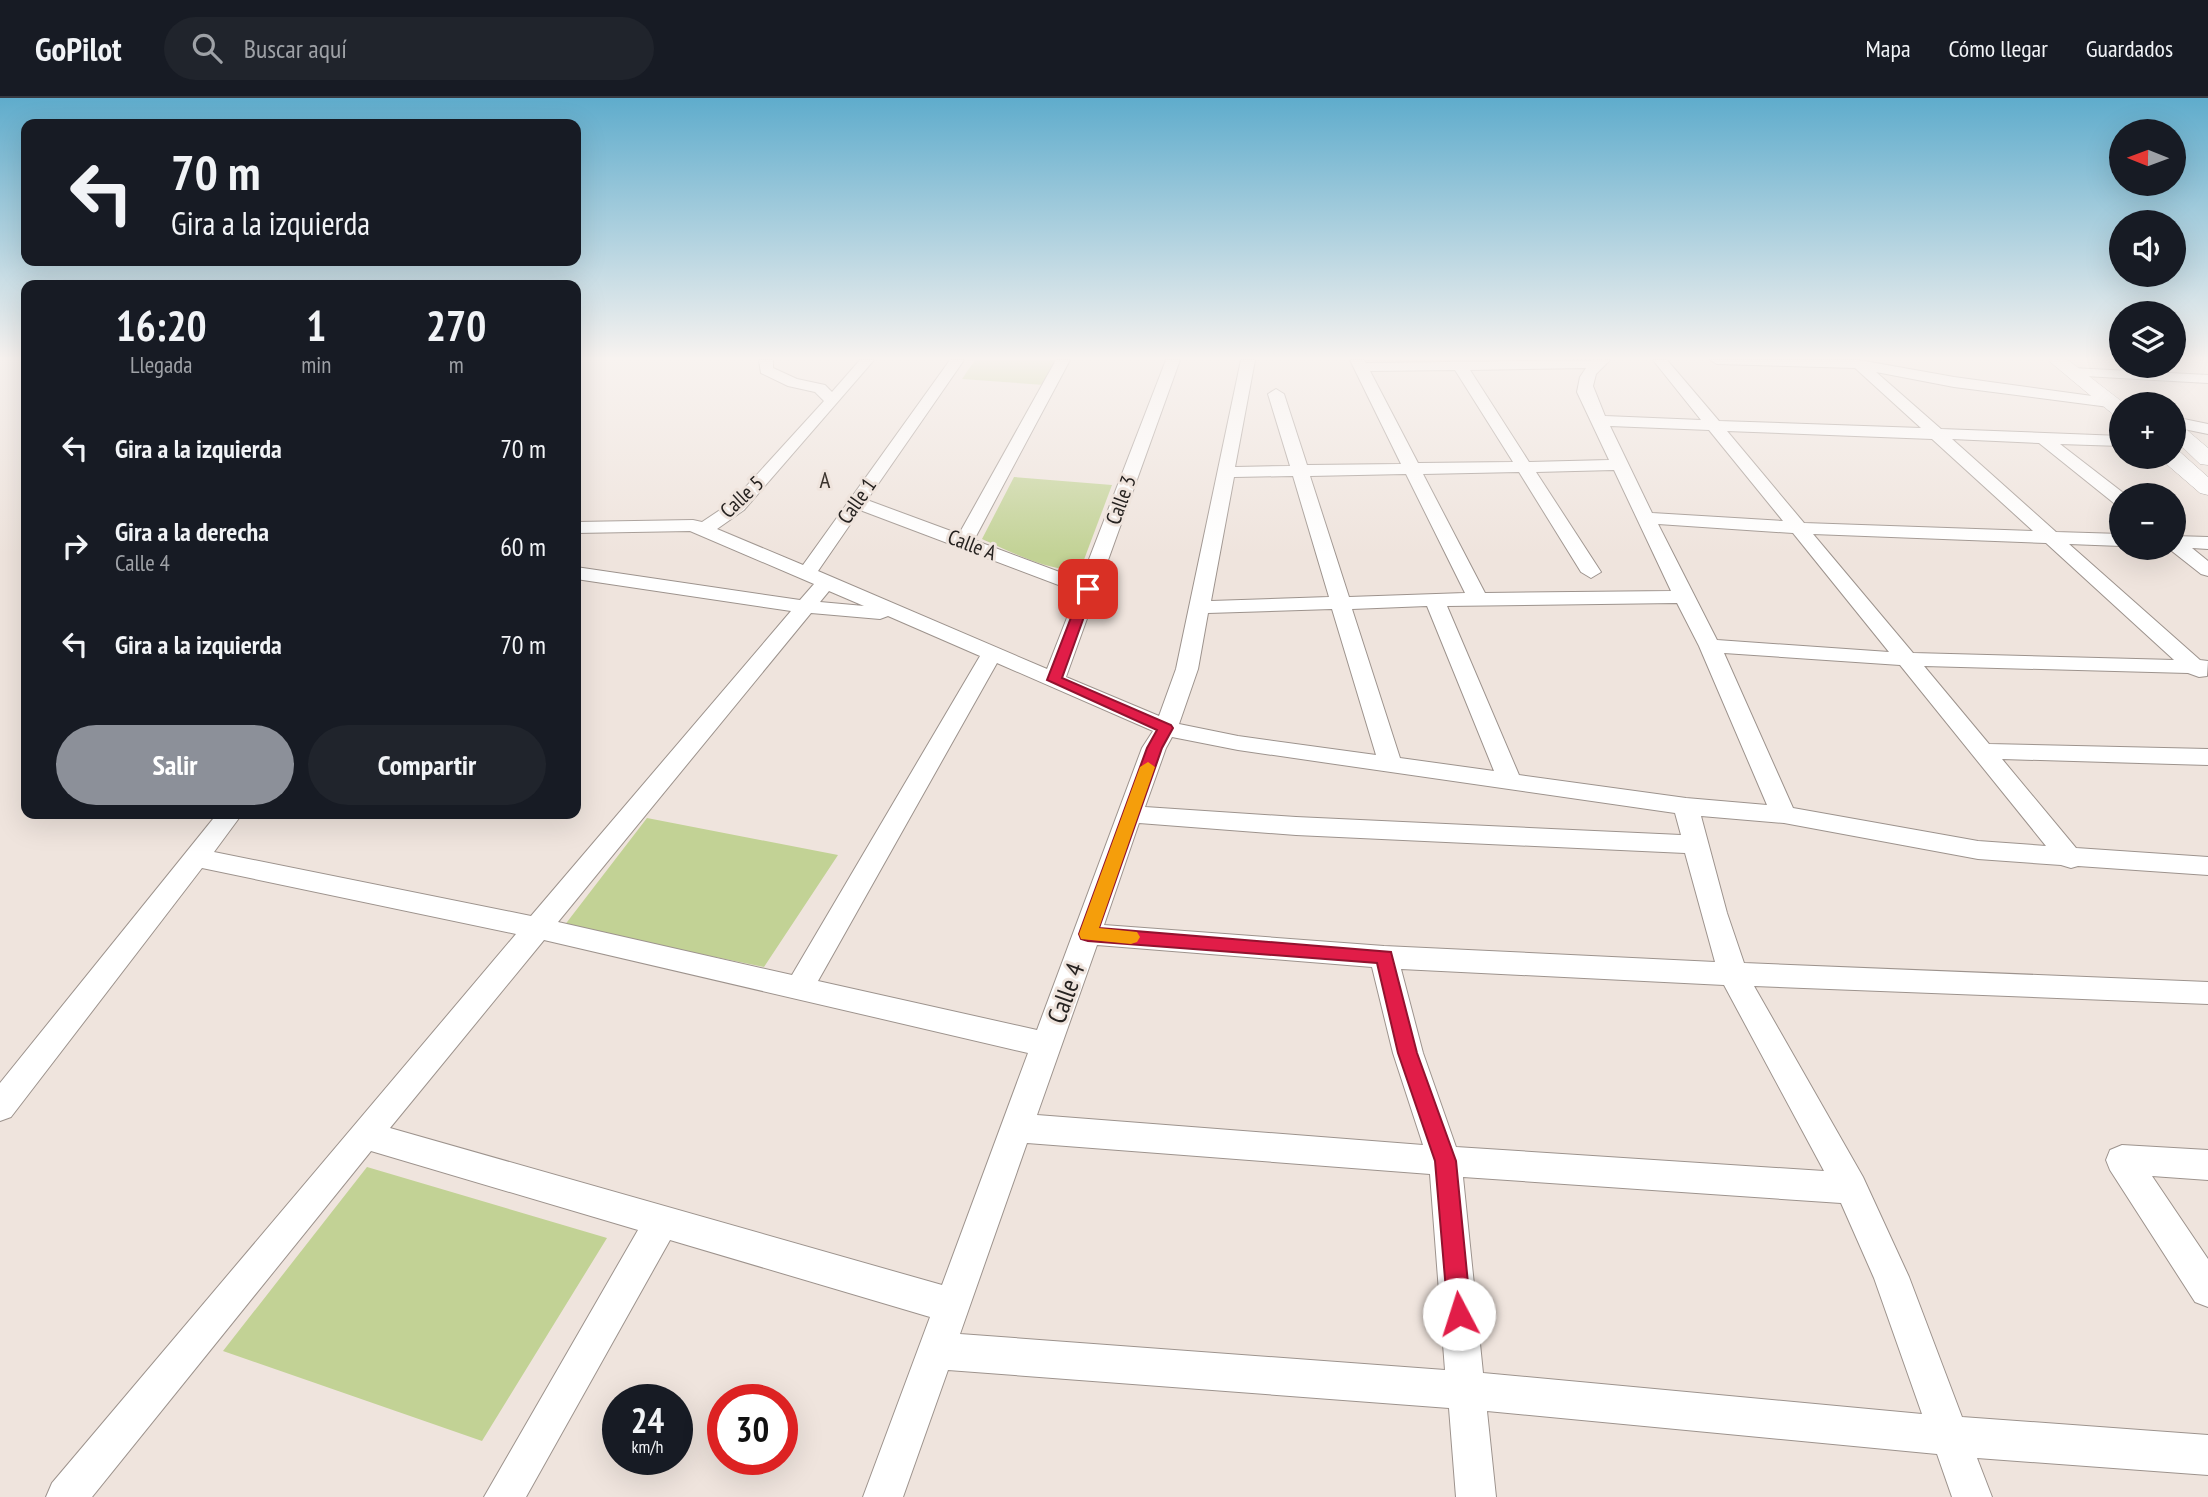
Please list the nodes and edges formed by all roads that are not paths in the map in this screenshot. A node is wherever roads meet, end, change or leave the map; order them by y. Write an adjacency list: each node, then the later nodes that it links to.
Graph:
1 (811, 425): 32 (street, Calle 5)
2 (911, 425): 28 (street, Calle 1)
3 (1027, 425): 35 (street)
4 (1149, 425): 43 (street, Calle 3)
5 (1235, 425): 25 (street, Calle 4)
6 (1285, 425): 24 (street)
7 (1390, 425): 22 (street)
8 (1499, 425): 21 (street)
9 (1602, 425): 20 (street)
10 (1714, 425): 31 (street)
11 (1721, 425): 15 (street)
12 (1927, 425): 15 (street)
13 (2190, 425): 14 (street)
14 (2208, 429)
15 (1937, 434): 16 (street); 33 (street)
16 (2043, 438): 18 (street); 27 (street)
17 (2186, 439): 19 (street)
18 (2109, 441)
19 (2208, 458)
20 (1620, 464): 21 (street); 29 (street)
21 (1525, 466): 22 (street); 40 (street)
22 (1412, 469): 24 (street); 45 (street)
23 (2186, 469): 26 (street)
24 (1298, 471): 25 (street); 47 (street)
25 (1226, 472): 49 (street, Calle 4)
26 (2208, 488)
27 (2109, 490)
28 (856, 502): 35 (street, Calle A); 42 (street, Calle 1)
29 (1646, 519): 31 (street); 44 (street)
30 (581, 528): 32 (street)
31 (1799, 528): 33 (street); 53 (street)
32 (704, 530): 42 (street)
33 (2052, 537): 34 (street); 54 (street)
34 (2109, 539)
35 (964, 542): 43 (street, Calle A)
36 (2186, 542): 37 (street)
37 (2208, 543)
38 (2186, 552): 39 (street)
39 (2208, 570)
40 (1591, 572)
41 (581, 574): 48 (street)
42 (816, 578): 48 (street, Calle 1); 50 (street)
43 (1088, 589): 55 (street, Calle 3)
44 (1684, 597): 45 (street); 51 (street)
45 (1478, 599): 46 (street)
46 (1435, 601): 47 (street); 60 (street)
47 (1340, 604): 49 (street); 59 (street)
48 (805, 607): 50 (street); 69 (street, Calle 1)
49 (1199, 607): 56 (street, Calle 4)
50 (901, 615): 52 (street)
51 (1710, 646): 53 (street); 63 (street)
52 (992, 654): 55 (street); 73 (street)
53 (1907, 659): 54 (street); 57 (street)
54 (2204, 671)
55 (1054, 680): 56 (street)
56 (1166, 728): 59 (street); 62 (street, Calle 4)
57 (1983, 751): 58 (street); 67 (street)
58 (2208, 757)
59 (1390, 763): 60 (street)
60 (1510, 780): 61 (street)
61 (1686, 806): 63 (street); 65 (street)
62 (1131, 814): 65 (street); 70 (street, Calle 4)
63 (1784, 815): 67 (street)
64 (226, 819): 66 (street)
65 (1696, 845): 72 (street)
66 (196, 858): 69 (street); 76 (street)
67 (2071, 859): 68 (street)
68 (2208, 866)
69 (537, 928): 73 (street); 78 (street, Calle 1)
70 (1088, 934): 71 (street); 75 (street, Calle 4)
71 (1384, 957): 72 (street); 79 (street)
72 (1733, 974): 74 (street); 81 (street)
73 (799, 988): 75 (street)
74 (2208, 993)
75 (1047, 1045): 77 (street, Calle 4)
76 (0, 1107)
77 (1017, 1128): 79 (street); 84 (street, Calle 4)
78 (364, 1135): 82 (street); 89 (street, Calle 1)
79 (1445, 1161): 81 (street); 86 (street)
80 (2208, 1165): 83 (street)
81 (1851, 1188): 87 (street)
82 (662, 1220): 84 (street); 90 (street)
83 (2208, 1290)
84 (953, 1306): 85 (street, Calle 4)
85 (936, 1351): 86 (street); 91 (street, Calle 4)
86 (1466, 1390): 87 (street); 92 (street)
87 (1950, 1436): 88 (street); 93 (street)
88 (2208, 1455)
89 (66, 1497)
90 (504, 1497)
91 (883, 1497)
92 (1476, 1497)
93 (1972, 1497)

